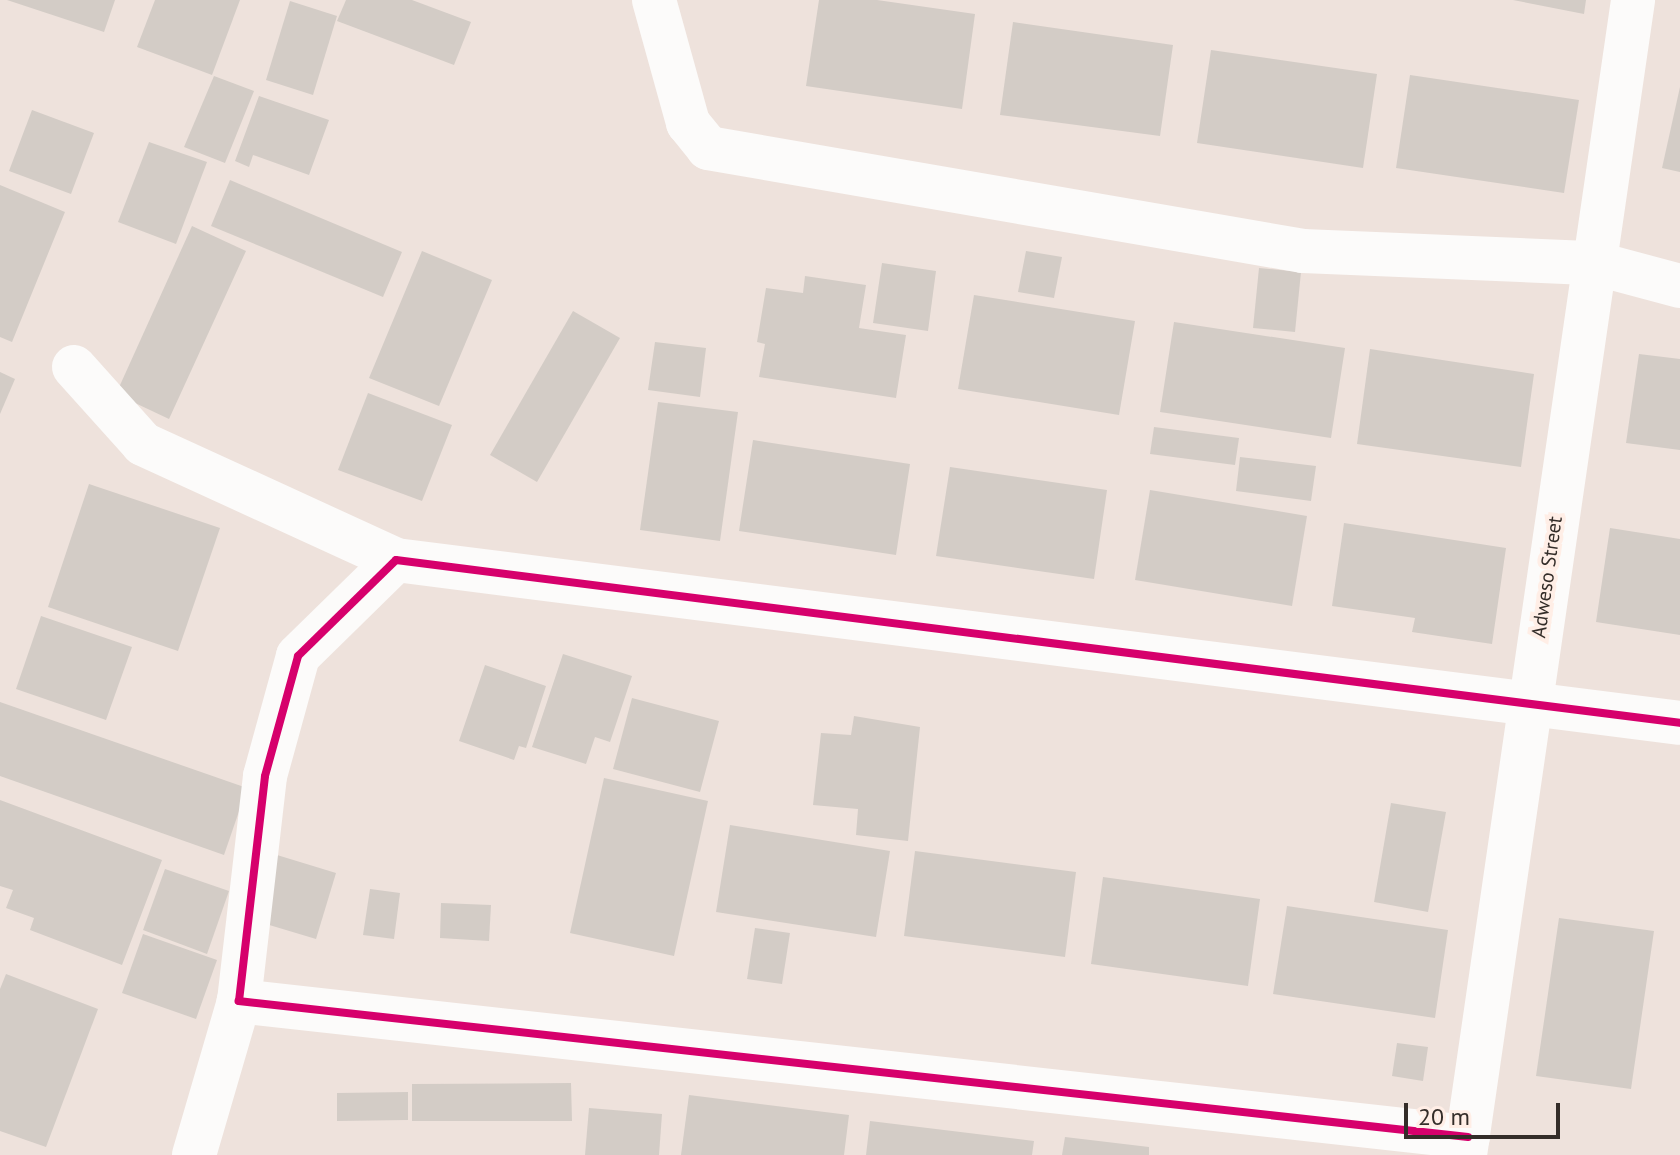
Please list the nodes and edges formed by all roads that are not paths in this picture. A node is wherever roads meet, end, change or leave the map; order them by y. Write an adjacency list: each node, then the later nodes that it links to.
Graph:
1 (654, 0): 3 (street)
2 (1633, 0): 3 (street, Adweso Street)
3 (1594, 263): 4 (street); 7 (street, Adweso Street)
4 (1680, 286)
5 (74, 367): 6 (street)
6 (396, 560): 7 (street); 9 (street)
7 (1528, 706): 8 (street); 10 (street, Adweso Street)
8 (1680, 723)
9 (239, 1001): 10 (street); 11 (street)
10 (1467, 1146)
11 (194, 1155)

